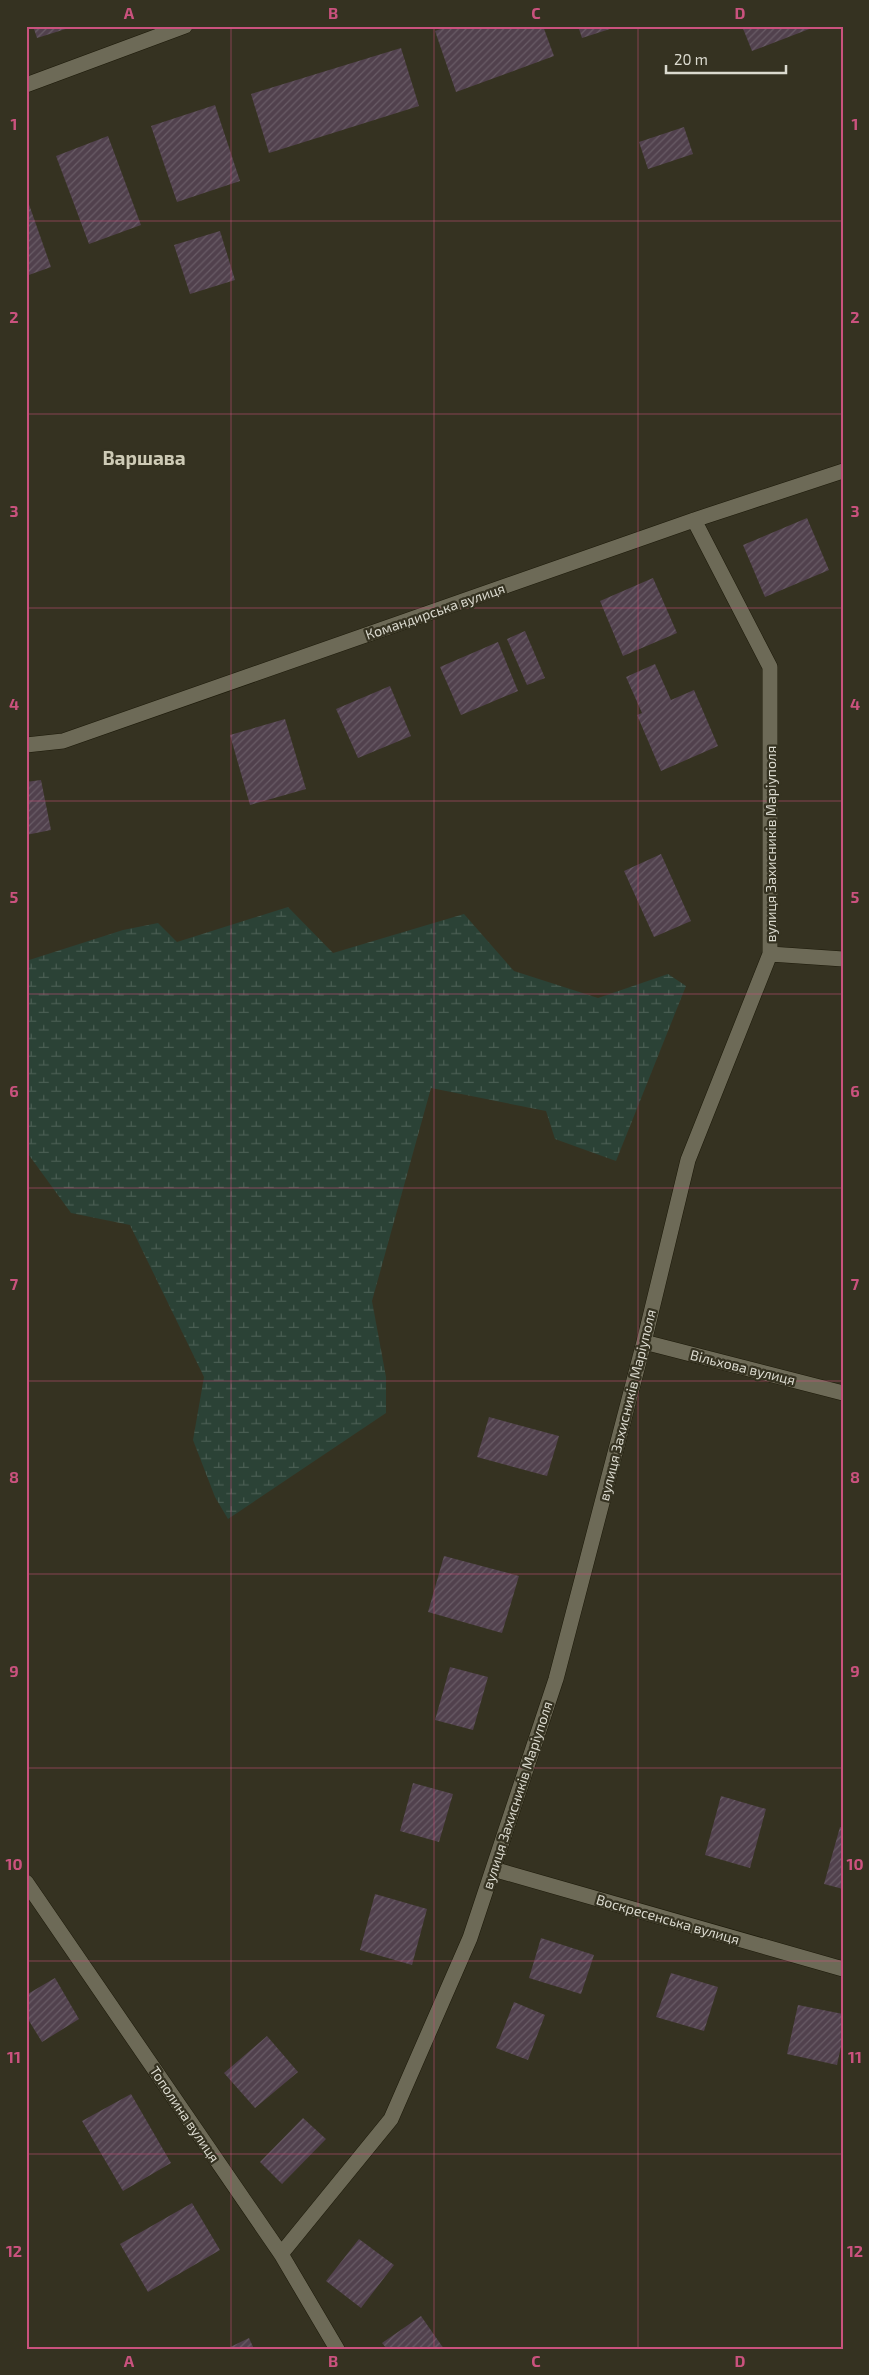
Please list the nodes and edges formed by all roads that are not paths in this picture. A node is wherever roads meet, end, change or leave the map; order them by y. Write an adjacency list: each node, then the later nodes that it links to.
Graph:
1 (185, 26): 2 (street)
2 (26, 85)
3 (843, 471): 4 (street, Командирська вулиця)
4 (694, 520): 5 (street, Командирська вулиця); 6 (street, вулиця Захисників Маріуполя)
5 (26, 745)
6 (770, 954): 7 (street); 8 (street, вулиця Захисників Маріуполя)
7 (843, 959)
8 (644, 1342): 9 (street, Вільхова вулиця); 10 (street, вулиця Захисників Маріуполя)
9 (843, 1392)
10 (493, 1869): 12 (street, Воскресенська вулиця); 13 (street, вулиця Захисників Маріуполя)
11 (26, 1882): 13 (street, Тополина вулиця)
12 (843, 1970)
13 (281, 2254): 14 (street, Тополина вулиця)
14 (337, 2349)

